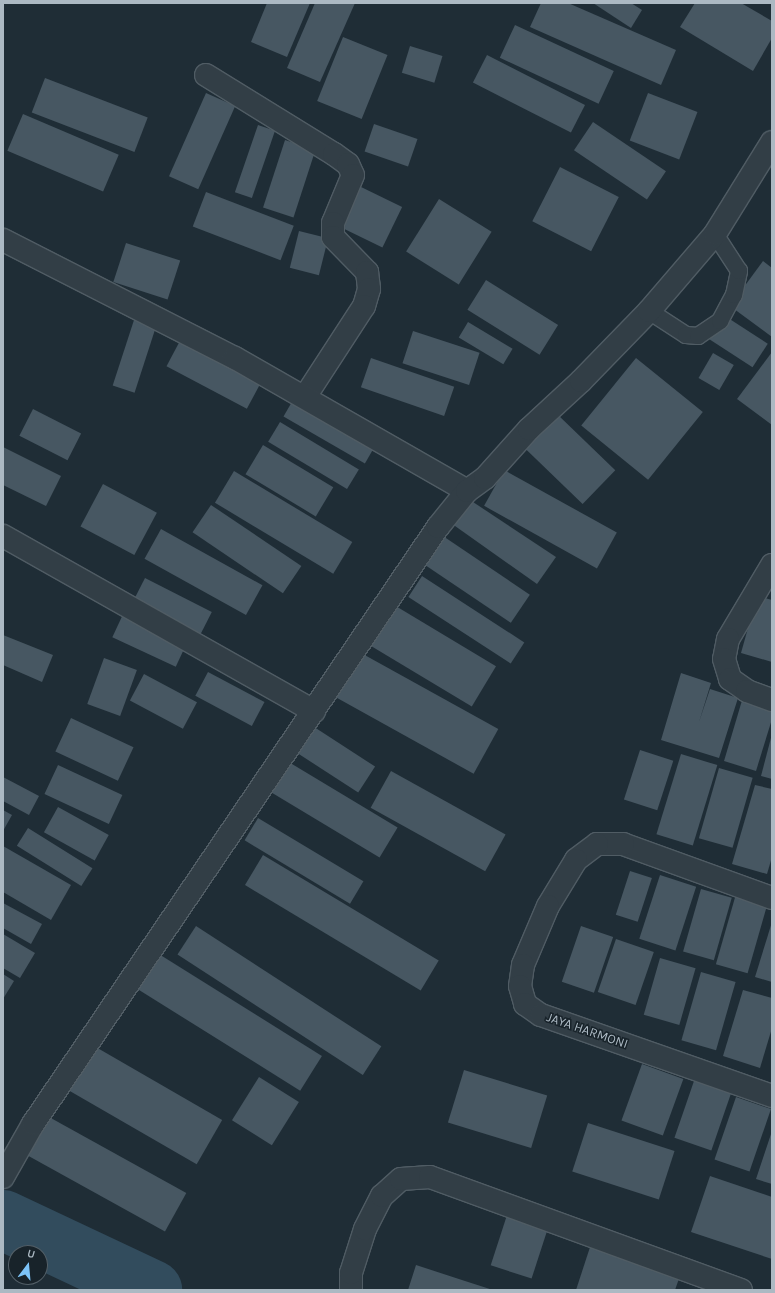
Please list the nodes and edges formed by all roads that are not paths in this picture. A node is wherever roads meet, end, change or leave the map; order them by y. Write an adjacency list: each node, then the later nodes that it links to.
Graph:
1 (206, 75): 6 (street)
2 (772, 142): 3 (street)
3 (715, 234): 5 (street); 5 (lane)
4 (3, 240): 6 (street)
5 (649, 311): 7 (street)
6 (305, 397): 7 (street)
7 (467, 491): 11 (street)
8 (3, 536): 11 (street)
9 (772, 565): 10 (street)
10 (772, 700)
11 (314, 711): 14 (street)
12 (772, 898): 13 (street, JAYA HARMONI)
13 (772, 1096)
14 (6, 1164)
15 (351, 1290): 16 (street)
16 (741, 1290)

